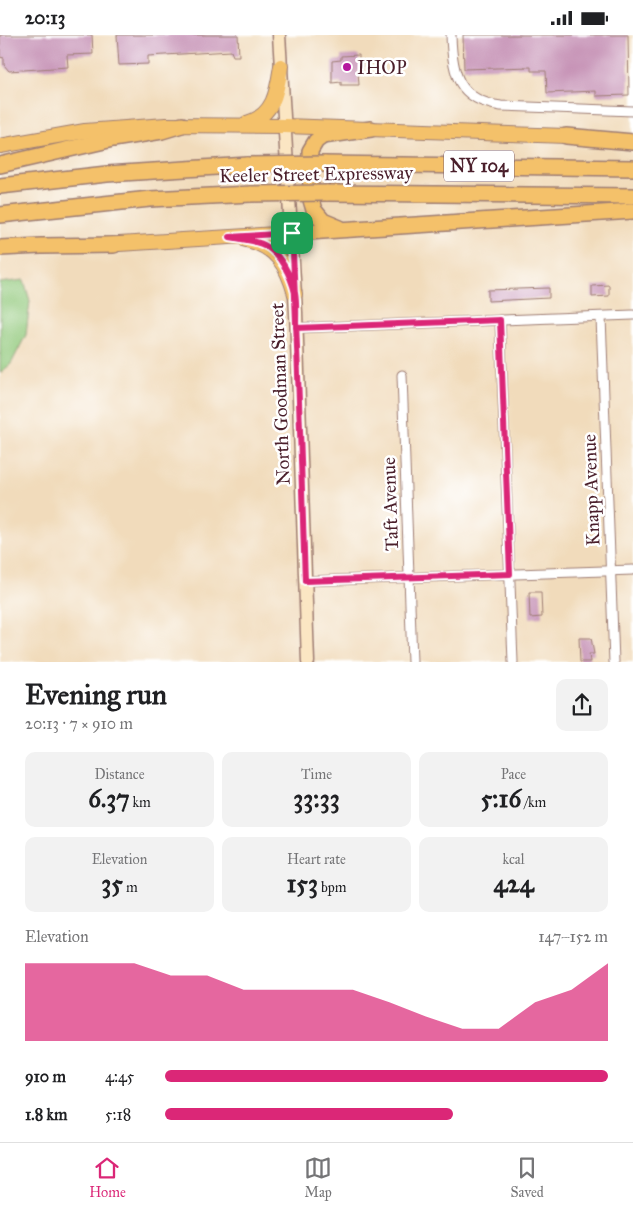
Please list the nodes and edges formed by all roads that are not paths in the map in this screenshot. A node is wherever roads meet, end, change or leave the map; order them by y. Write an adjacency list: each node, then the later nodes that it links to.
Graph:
1 (279, 35): 3 (main road, North Goodman Street)
2 (451, 35): 4 (street)
3 (281, 66): 6 (main road); 7 (main road, North Goodman Street)
4 (633, 111)
5 (182, 125): 6 (main road); 12 (main road); 13 (highway)
6 (234, 125): 7 (main road)
7 (285, 126): 8 (main road); 20 (main road, North Goodman Street)
8 (371, 129): 9 (main road); 19 (highway)
9 (566, 136): 10 (main road); 11 (highway)
10 (633, 138)
11 (633, 142)
12 (0, 146)
13 (0, 165)
14 (633, 168): 15 (highway, Keeler Street Expressway / NY 104, bridge)
15 (0, 186)
16 (633, 196): 18 (highway, Keeler Street Expressway / NY 104, bridge)
17 (633, 211): 19 (highway)
18 (0, 215)
19 (353, 229): 20 (highway)
20 (292, 233): 21 (main road); 25 (main road, North Goodman Street)
21 (230, 237): 22 (main road); 25 (main road)
22 (114, 245): 23 (highway); 24 (main road)
23 (0, 248)
24 (0, 256)
25 (295, 294): 29 (main road, North Goodman Street)
26 (633, 315): 27 (street)
27 (601, 317): 28 (street); 31 (street, Knapp Avenue)
28 (500, 320): 29 (street); 33 (street)
29 (296, 328): 35 (main road, North Goodman Street)
30 (402, 375): 34 (street, Taft Avenue)
31 (610, 570): 32 (street); 33 (street); 39 (street, Knapp Avenue)
32 (633, 570)
33 (510, 574): 34 (street); 38 (street)
34 (409, 578): 35 (street); 37 (street, Taft Avenue)
35 (305, 581): 36 (main road, North Goodman Street)
36 (308, 662)
37 (412, 662)
38 (513, 662)
39 (614, 662)

